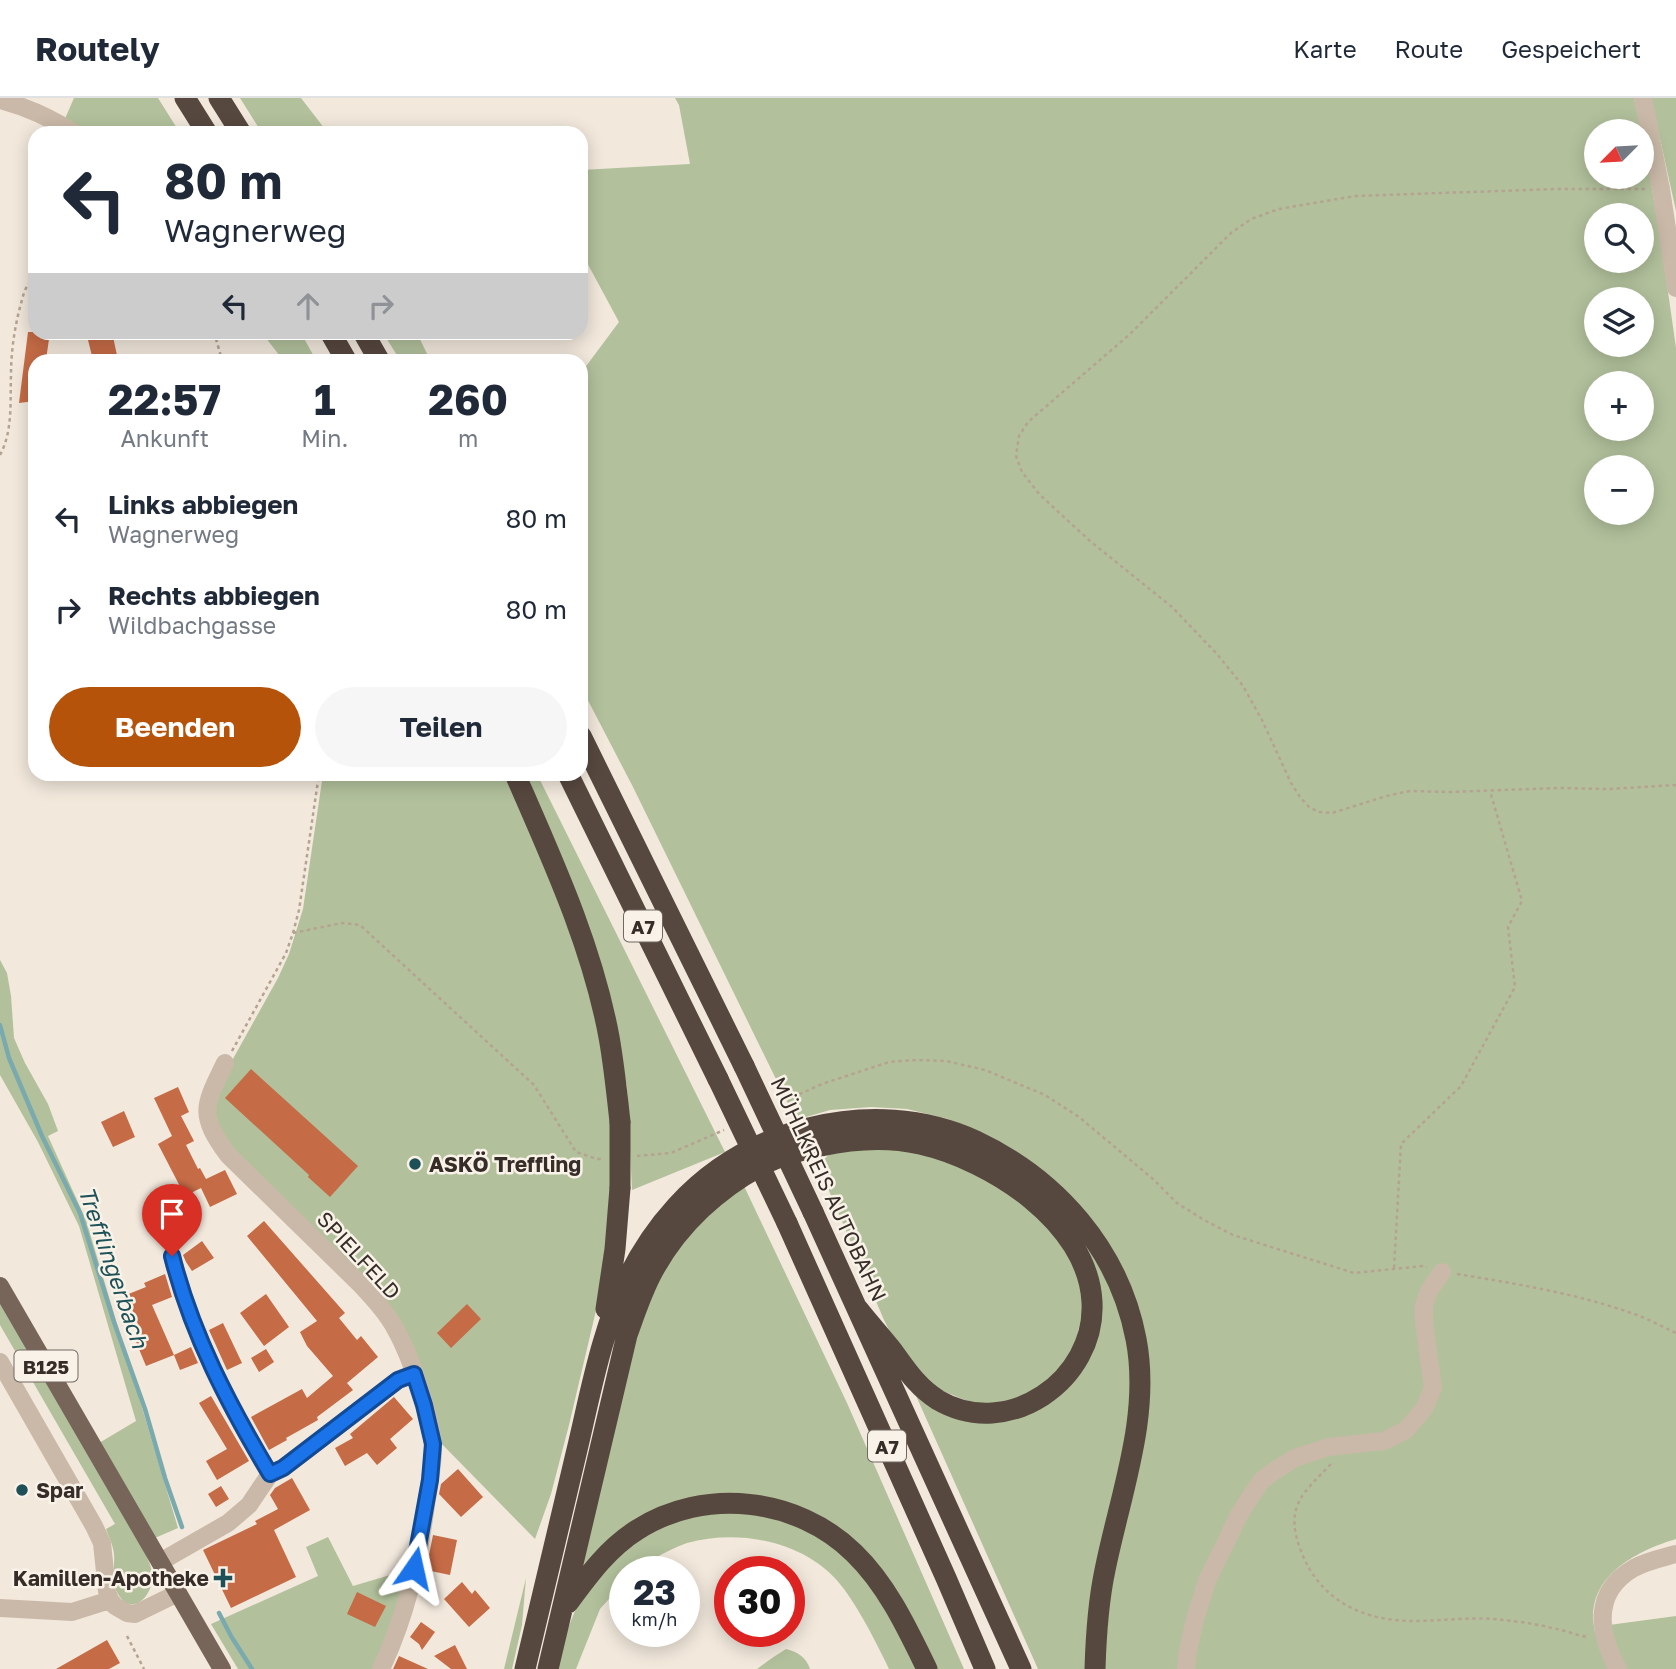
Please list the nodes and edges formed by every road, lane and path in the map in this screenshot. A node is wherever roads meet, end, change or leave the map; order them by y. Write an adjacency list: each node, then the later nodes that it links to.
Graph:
1 (185, 98): 6 (highway)
2 (219, 98): 7 (highway)
3 (1643, 98): 8 (street)
4 (0, 100): 5 (street)
5 (63, 126)
6 (203, 126)
7 (237, 126)
8 (1661, 189): 10 (street); 17 (path)
9 (28, 285): 11 (path)
10 (1676, 288)
11 (0, 455)
12 (588, 750): 28 (highway, MÜHLKREIS AUTOBAHN / A7, bridge)
13 (318, 781): 18 (path)
14 (518, 781): 30 (highway, bridge)
15 (571, 781): 49 (highway, A7, bridge)
16 (1676, 785): 17 (path)
17 (1490, 791): 25 (path)
18 (293, 933): 19 (path); 23 (path)
19 (225, 1063): 32 (street, SPIELFELD)
20 (771, 1107): 25 (path)
21 (733, 1125): 22 (path)
22 (631, 1156)
23 (608, 1158)
24 (172, 1256): 34 (street)
25 (1394, 1269): 26 (path)
26 (1442, 1272): 29 (path); 33 (street)
27 (0, 1286): 36 (main road, B125)
28 (858, 1309): 40 (highway); 50 (highway, MÜHLKREIS AUTOBAHN / A7)
29 (1676, 1333)
30 (603, 1342): 46 (highway); 51 (highway)
31 (0, 1362): 38 (street)
32 (414, 1374): 34 (street); 45 (street, SPIELFELD)
33 (1346, 1446): 42 (path); 52 (street)
34 (270, 1474): 36 (street)
35 (1676, 1554): 42 (street)
36 (160, 1562): 37 (main road, B125)
37 (178, 1592): 38 (street); 44 (main road, B125)
38 (110, 1600): 39 (street)
39 (0, 1608)
40 (563, 1609): 47 (highway); 48 (highway)
41 (127, 1636): 43 (path)
42 (1604, 1638): 53 (street)
43 (144, 1669)
44 (222, 1669)
45 (381, 1669)
46 (525, 1669)
47 (548, 1669)
48 (927, 1669)
49 (985, 1669)
50 (1021, 1669)
51 (1095, 1669)
52 (1186, 1669)
53 (1618, 1669)

